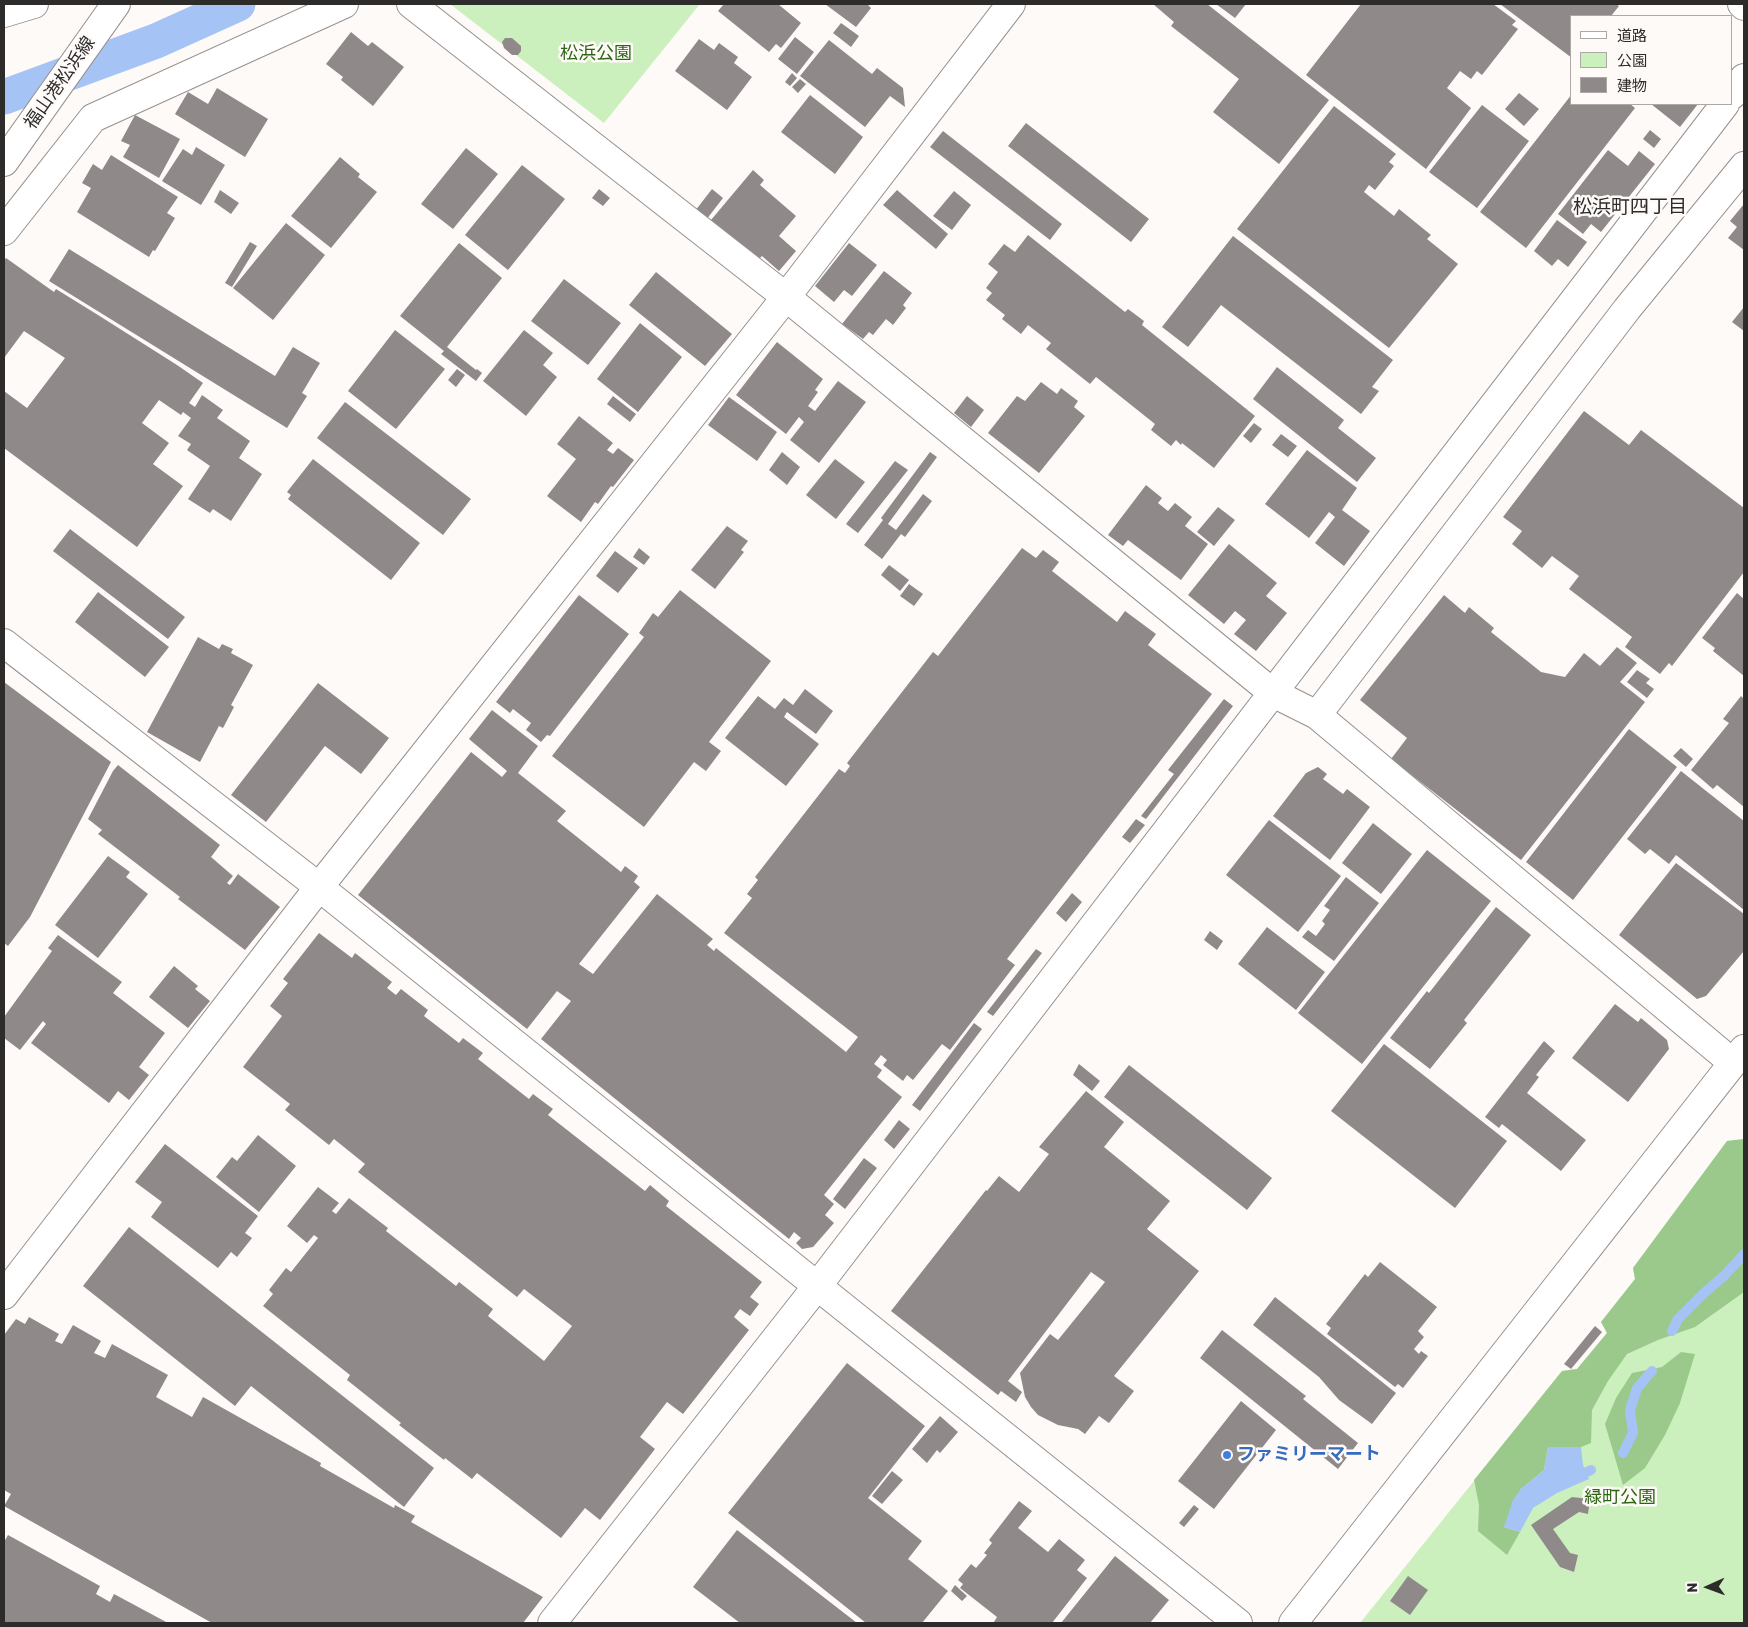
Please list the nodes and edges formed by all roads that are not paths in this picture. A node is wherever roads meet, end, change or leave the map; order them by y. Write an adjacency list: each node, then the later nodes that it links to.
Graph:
1 (34, 4): 6 (street)
2 (116, 4): 10 (street, 福山港松浜線)
3 (344, 4): 12 (street)
4 (411, 4): 13 (street)
5 (1012, 4): 13 (street)
6 (4, 13)
7 (1744, 78): 8 (street)
8 (1733, 94)
9 (1724, 105): 15 (street)
10 (4, 162)
11 (1744, 166): 16 (street)
12 (4, 231)
13 (786, 297): 15 (street); 17 (street)
14 (4, 643): 17 (street)
15 (1273, 693): 16 (street); 19 (street)
16 (1316, 715): 18 (street)
17 (319, 887): 19 (street); 20 (street)
18 (1739, 1056): 23 (street)
19 (818, 1285): 21 (street); 22 (street)
20 (4, 1295)
21 (552, 1623)
22 (1238, 1623)
23 (1293, 1623)

